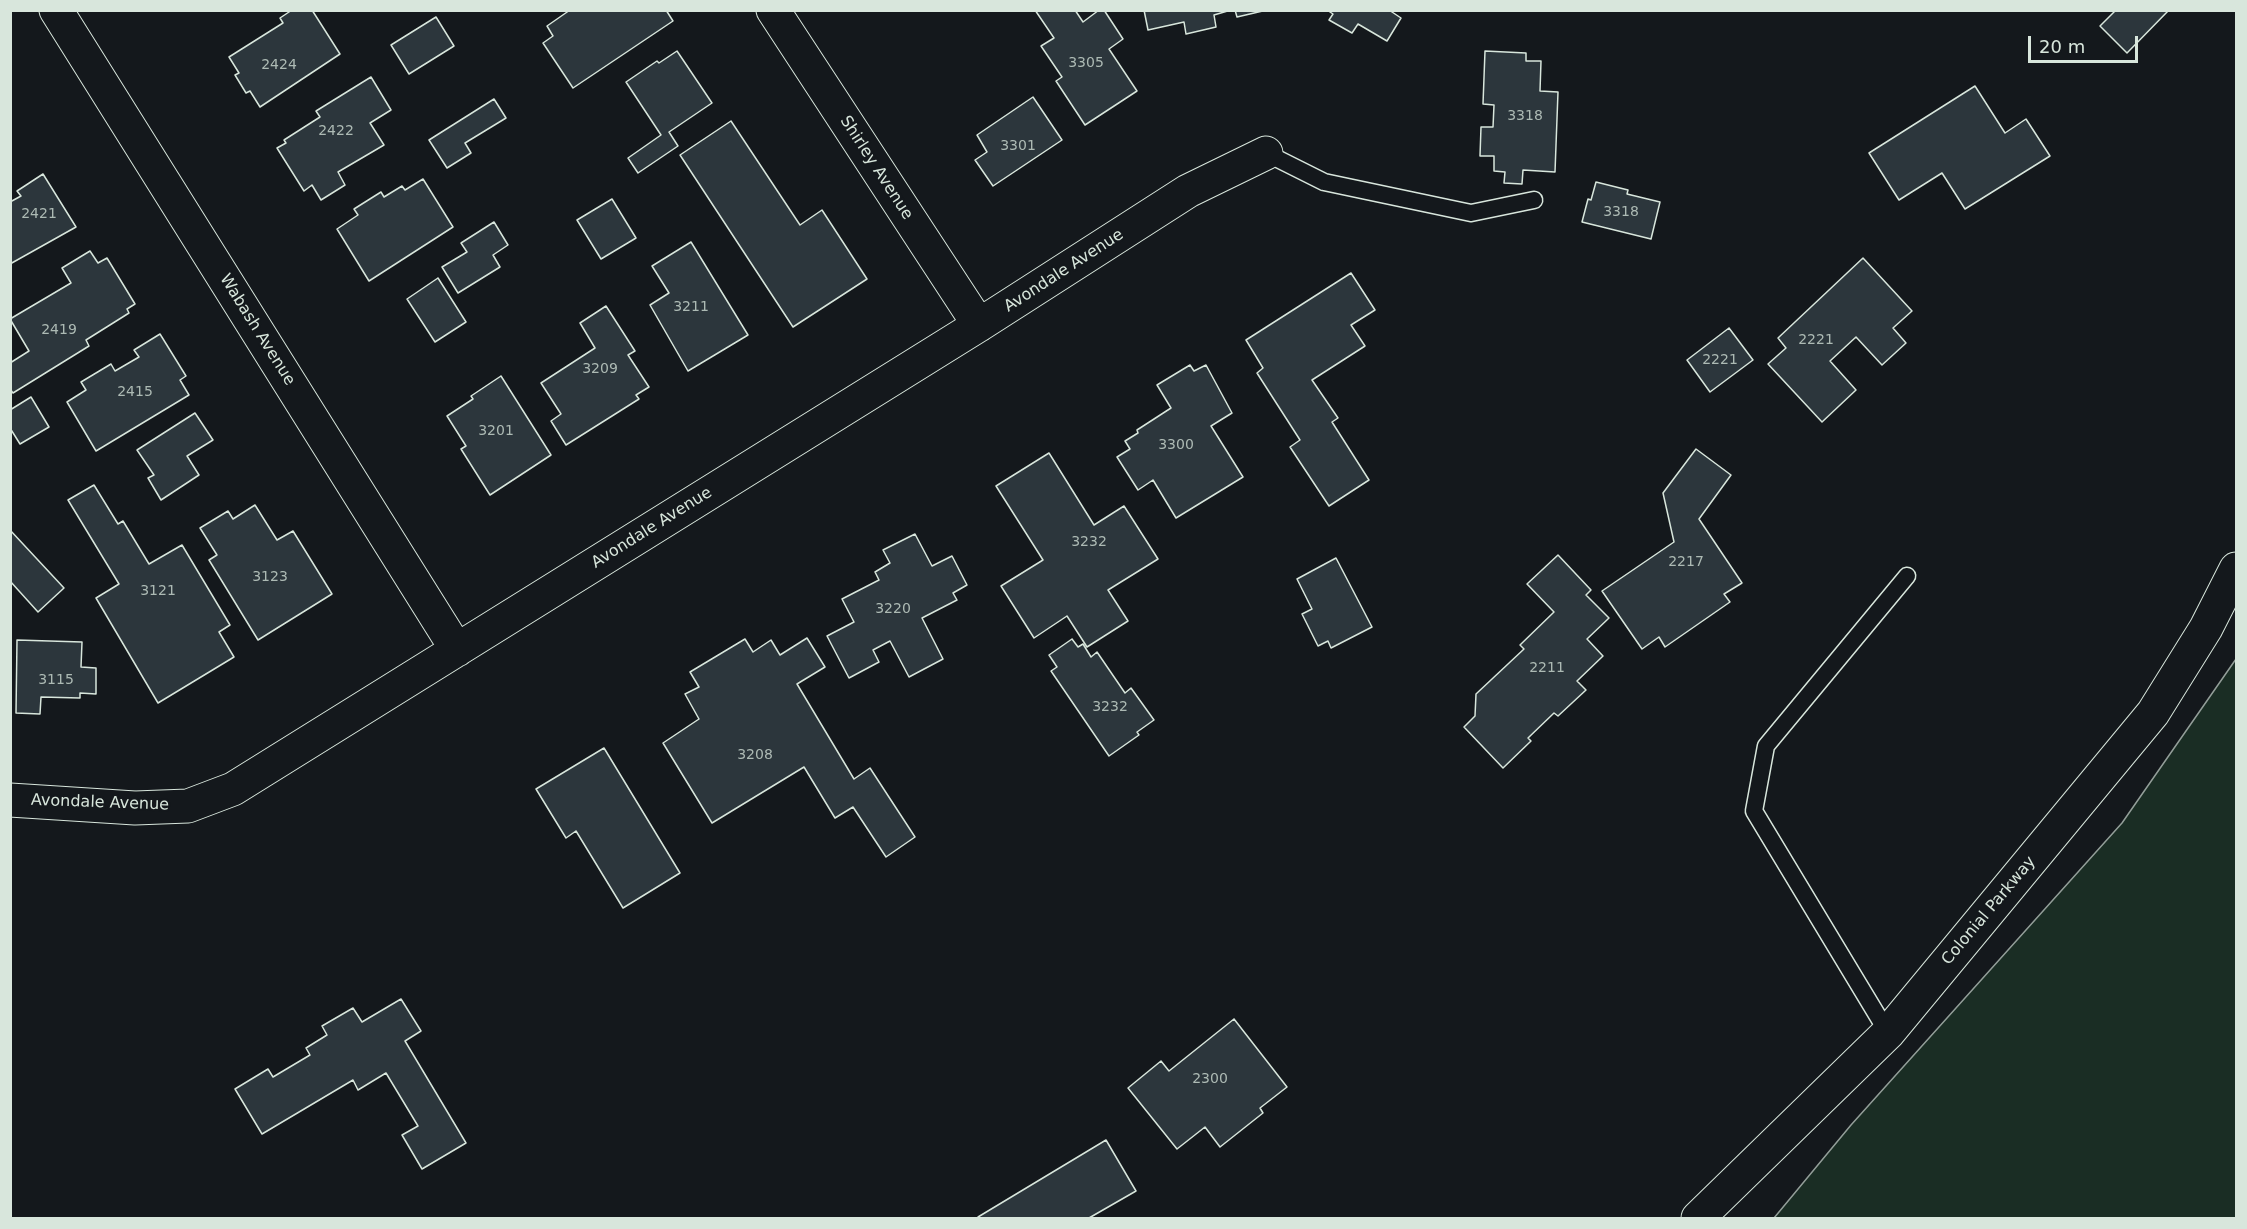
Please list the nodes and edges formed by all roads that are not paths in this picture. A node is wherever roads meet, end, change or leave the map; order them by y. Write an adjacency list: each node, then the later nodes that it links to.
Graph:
1 (56, 10): 8 (street, Wabash Avenue)
2 (773, 10): 5 (street, Shirley Avenue)
3 (1266, 153): 4 (lane); 5 (street, Avondale Avenue)
4 (1534, 200)
5 (979, 326): 8 (street, Avondale Avenue)
6 (2236, 569): 10 (street, Colonial Parkway)
7 (1907, 576): 10 (lane)
8 (457, 650): 9 (street, Avondale Avenue)
9 (10, 800)
10 (1888, 1033): 11 (street, Colonial Parkway)
11 (1698, 1218)

